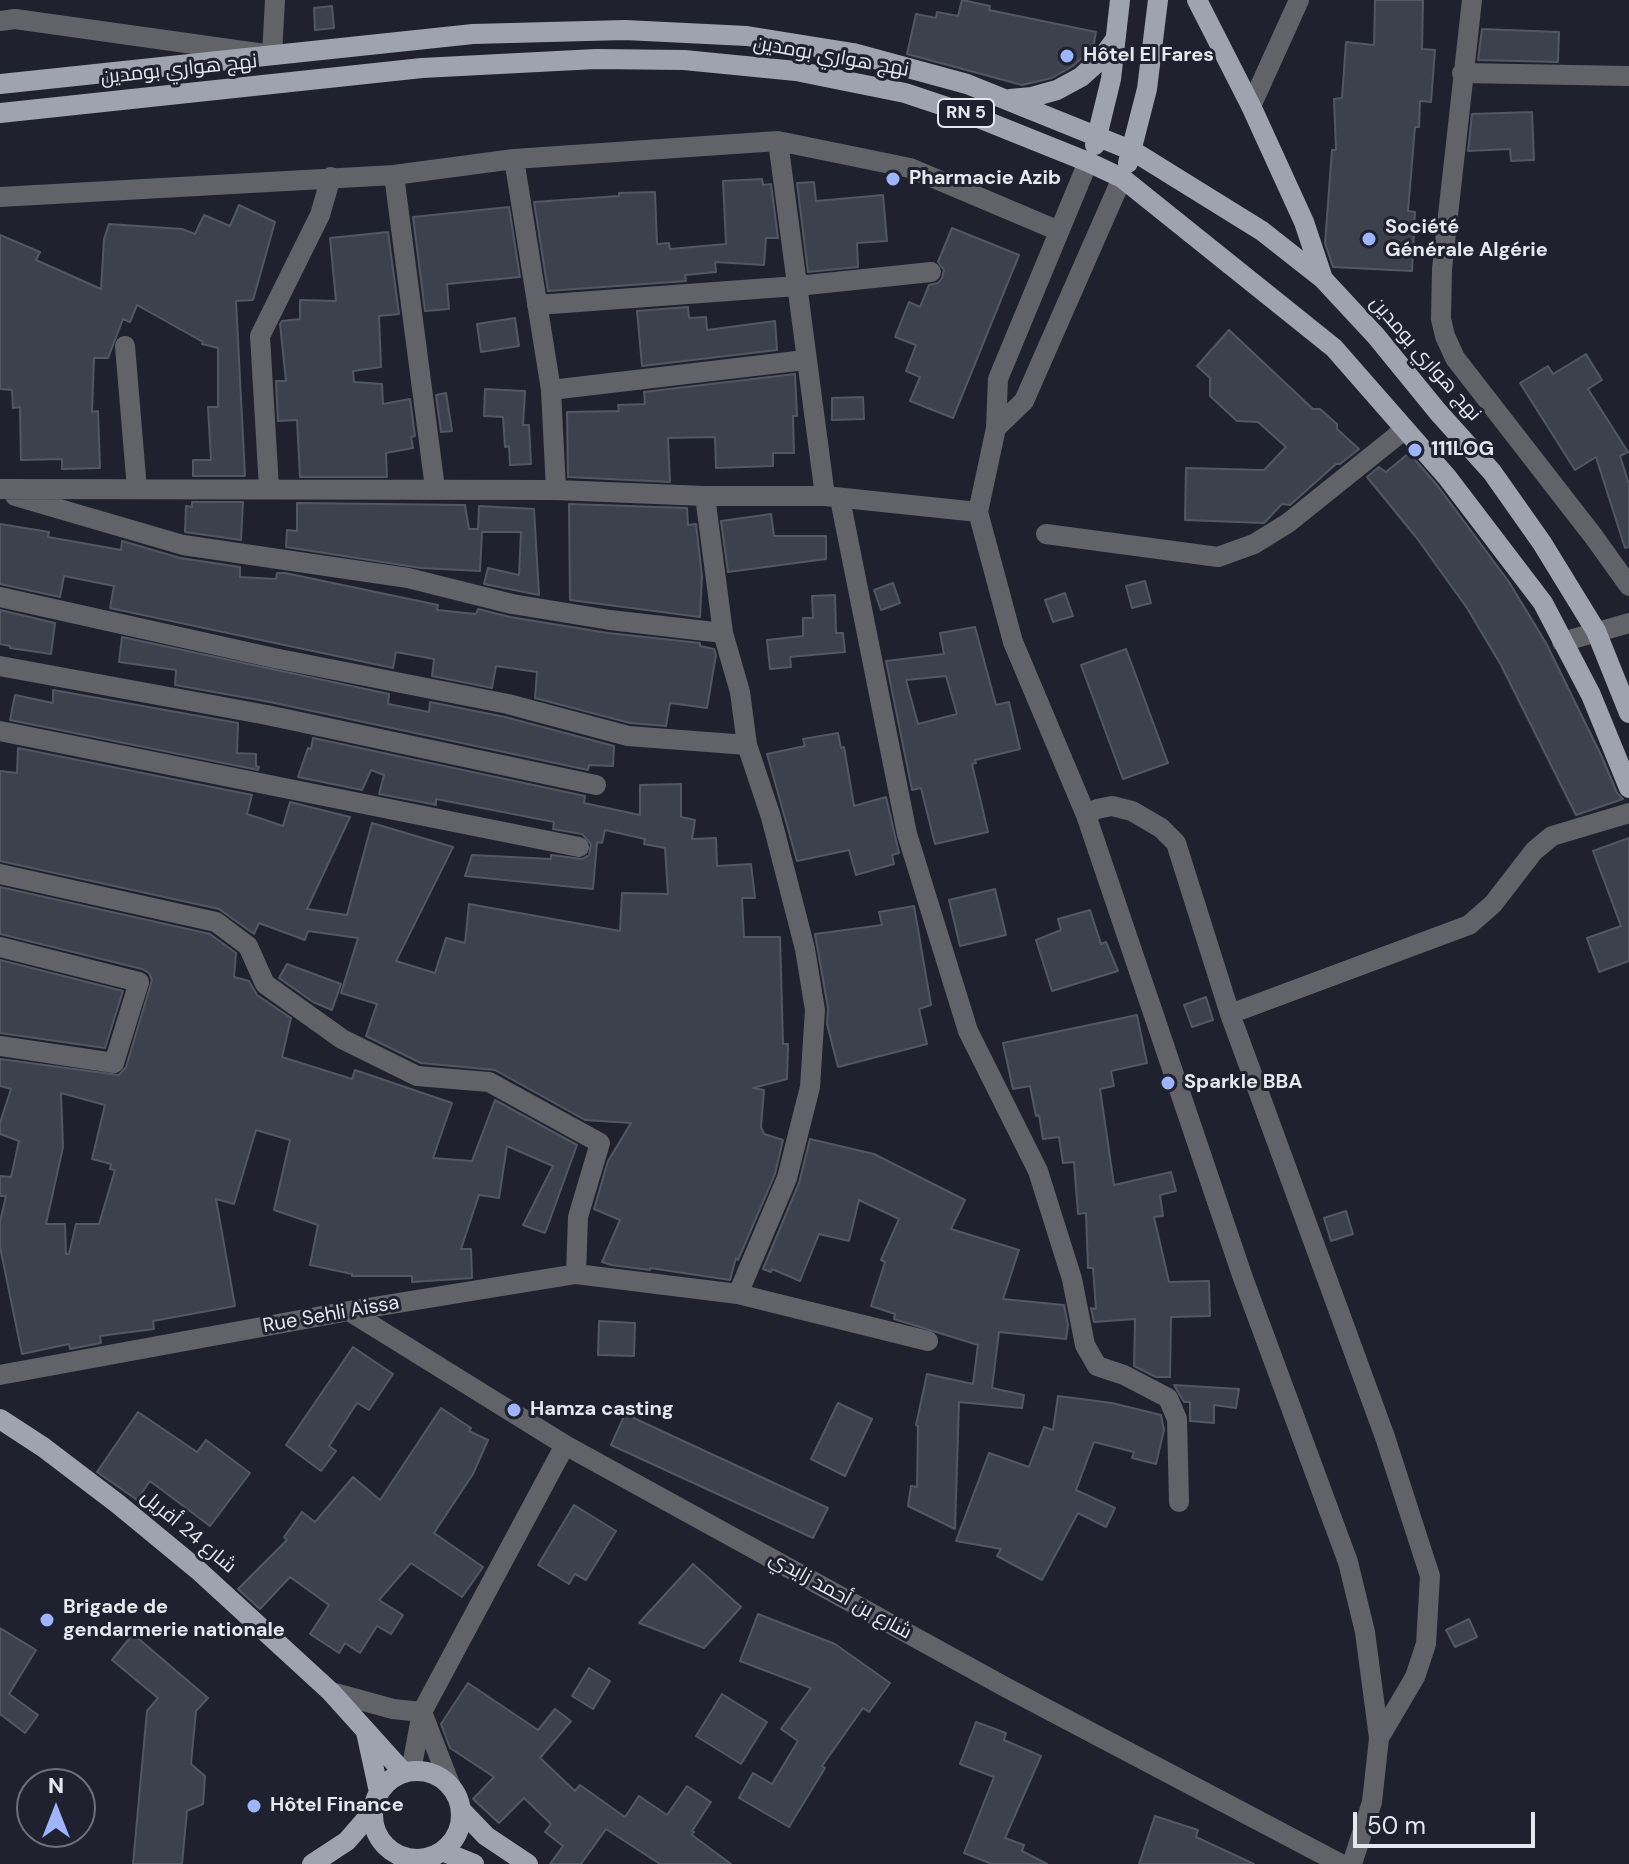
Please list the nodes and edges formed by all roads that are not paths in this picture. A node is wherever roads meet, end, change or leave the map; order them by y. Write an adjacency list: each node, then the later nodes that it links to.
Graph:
1 (275, 0): 9 (street)
2 (1120, 0): 8 (main road)
3 (1158, 0): 18 (main road)
4 (1197, 0): 14 (main road)
5 (1299, 0): 14 (street)
6 (1472, 0): 10 (street)
7 (0, 21): 9 (street)
8 (1116, 38): 13 (main road); 16 (main road)
9 (272, 55): 12 (main road, نهج هواري بومدين / RN 5); 13 (main road, نهج هواري بومدين / RN 5)
10 (1462, 73): 11 (street); 44 (street)
11 (1629, 76)
12 (0, 84)
13 (1005, 99): 16 (main road, نهج هواري بومدين / RN 5)
14 (1251, 106): 27 (main road)
15 (0, 113): 20 (main road, نهج هواري بومدين / RN 5)
16 (1099, 136): 18 (main road, نهج هواري بومدين / RN 5); 20 (main road)
17 (778, 141): 19 (street); 25 (street); 28 (street)
18 (1133, 151): 23 (main road); 27 (main road, نهج هواري بومدين / RN 5)
19 (514, 159): 21 (street); 29 (street)
20 (1088, 162): 23 (main road, نهج هواري بومدين / RN 5); 25 (street)
21 (394, 175): 22 (street); 36 (street)
22 (331, 177): 24 (street); 35 (street)
23 (1122, 178): 33 (street); 34 (main road, نهج هواري بومدين / RN 5)
24 (0, 197)
25 (1059, 231): 33 (street)
26 (931, 272): 28 (street)
27 (1323, 279): 47 (main road, نهج هواري بومدين / RN 5)
28 (797, 286): 29 (street); 31 (street)
29 (537, 305): 32 (street)
30 (125, 346): 37 (street)
31 (805, 360): 32 (street); 41 (street)
32 (551, 390): 39 (street)
33 (996, 428): 42 (street)
34 (1404, 430): 43 (street); 49 (main road, نهج هواري بومدين / RN 5)
35 (269, 488): 36 (street); 37 (street)
36 (435, 488): 39 (street)
37 (137, 489): 38 (street)
38 (0, 490): 48 (street)
39 (556, 490): 40 (street)
40 (705, 496): 41 (street); 48 (street)
41 (833, 498): 42 (street); 70 (street)
42 (978, 512): 57 (street)
43 (1046, 534)
44 (1629, 586)
45 (0, 597): 53 (street)
46 (1629, 623): 47 (street)
47 (1596, 631): 49 (street); 51 (main road, نهج هواري بومدين / RN 5)
48 (723, 633): 53 (street)
49 (1562, 642): 55 (main road, نهج هواري بومدين / RN 5)
50 (0, 666): 54 (street)
51 (1629, 713)
52 (0, 731): 58 (street)
53 (747, 745): 64 (street)
54 (596, 785)
55 (1629, 788)
56 (1629, 813): 61 (street)
57 (1086, 815): 61 (street); 74 (street)
58 (579, 847)
59 (0, 874): 63 (street)
60 (0, 947): 62 (street)
61 (1230, 1014): 74 (street)
62 (0, 1046)
63 (576, 1274): 64 (street, Rue Sehli Aissa); 65 (street, Rue Sehli Aissa)
64 (738, 1294): 66 (street, Rue Sehli Aissa)
65 (349, 1311): 67 (street, Rue Sehli Aissa); 69 (street, شارع بن أحمد زايدي)
66 (928, 1341)
67 (0, 1375)
68 (0, 1419): 71 (main road, شارع 24 أفريل)
69 (565, 1445): 72 (street); 84 (street, شارع بن أحمد زايدي)
70 (1179, 1502)
71 (331, 1692): 72 (street); 73 (main road, شارع 24 أفريل)
72 (422, 1712): 75 (street); 76 (street)
73 (366, 1732): 75 (main road, شارع 24 أفريل); 77 (main road)
74 (1379, 1738): 85 (street)
75 (408, 1772): 76 (main road); 77 (main road)
76 (451, 1787): 78 (main road)
77 (376, 1802): 80 (main road); 81 (main road)
78 (461, 1810): 79 (main road); 83 (main road)
79 (442, 1851): 80 (main road); 82 (main road)
80 (407, 1862)
81 (312, 1864)
82 (474, 1864)
83 (528, 1864)
84 (1341, 1864)
85 (1352, 1864)

